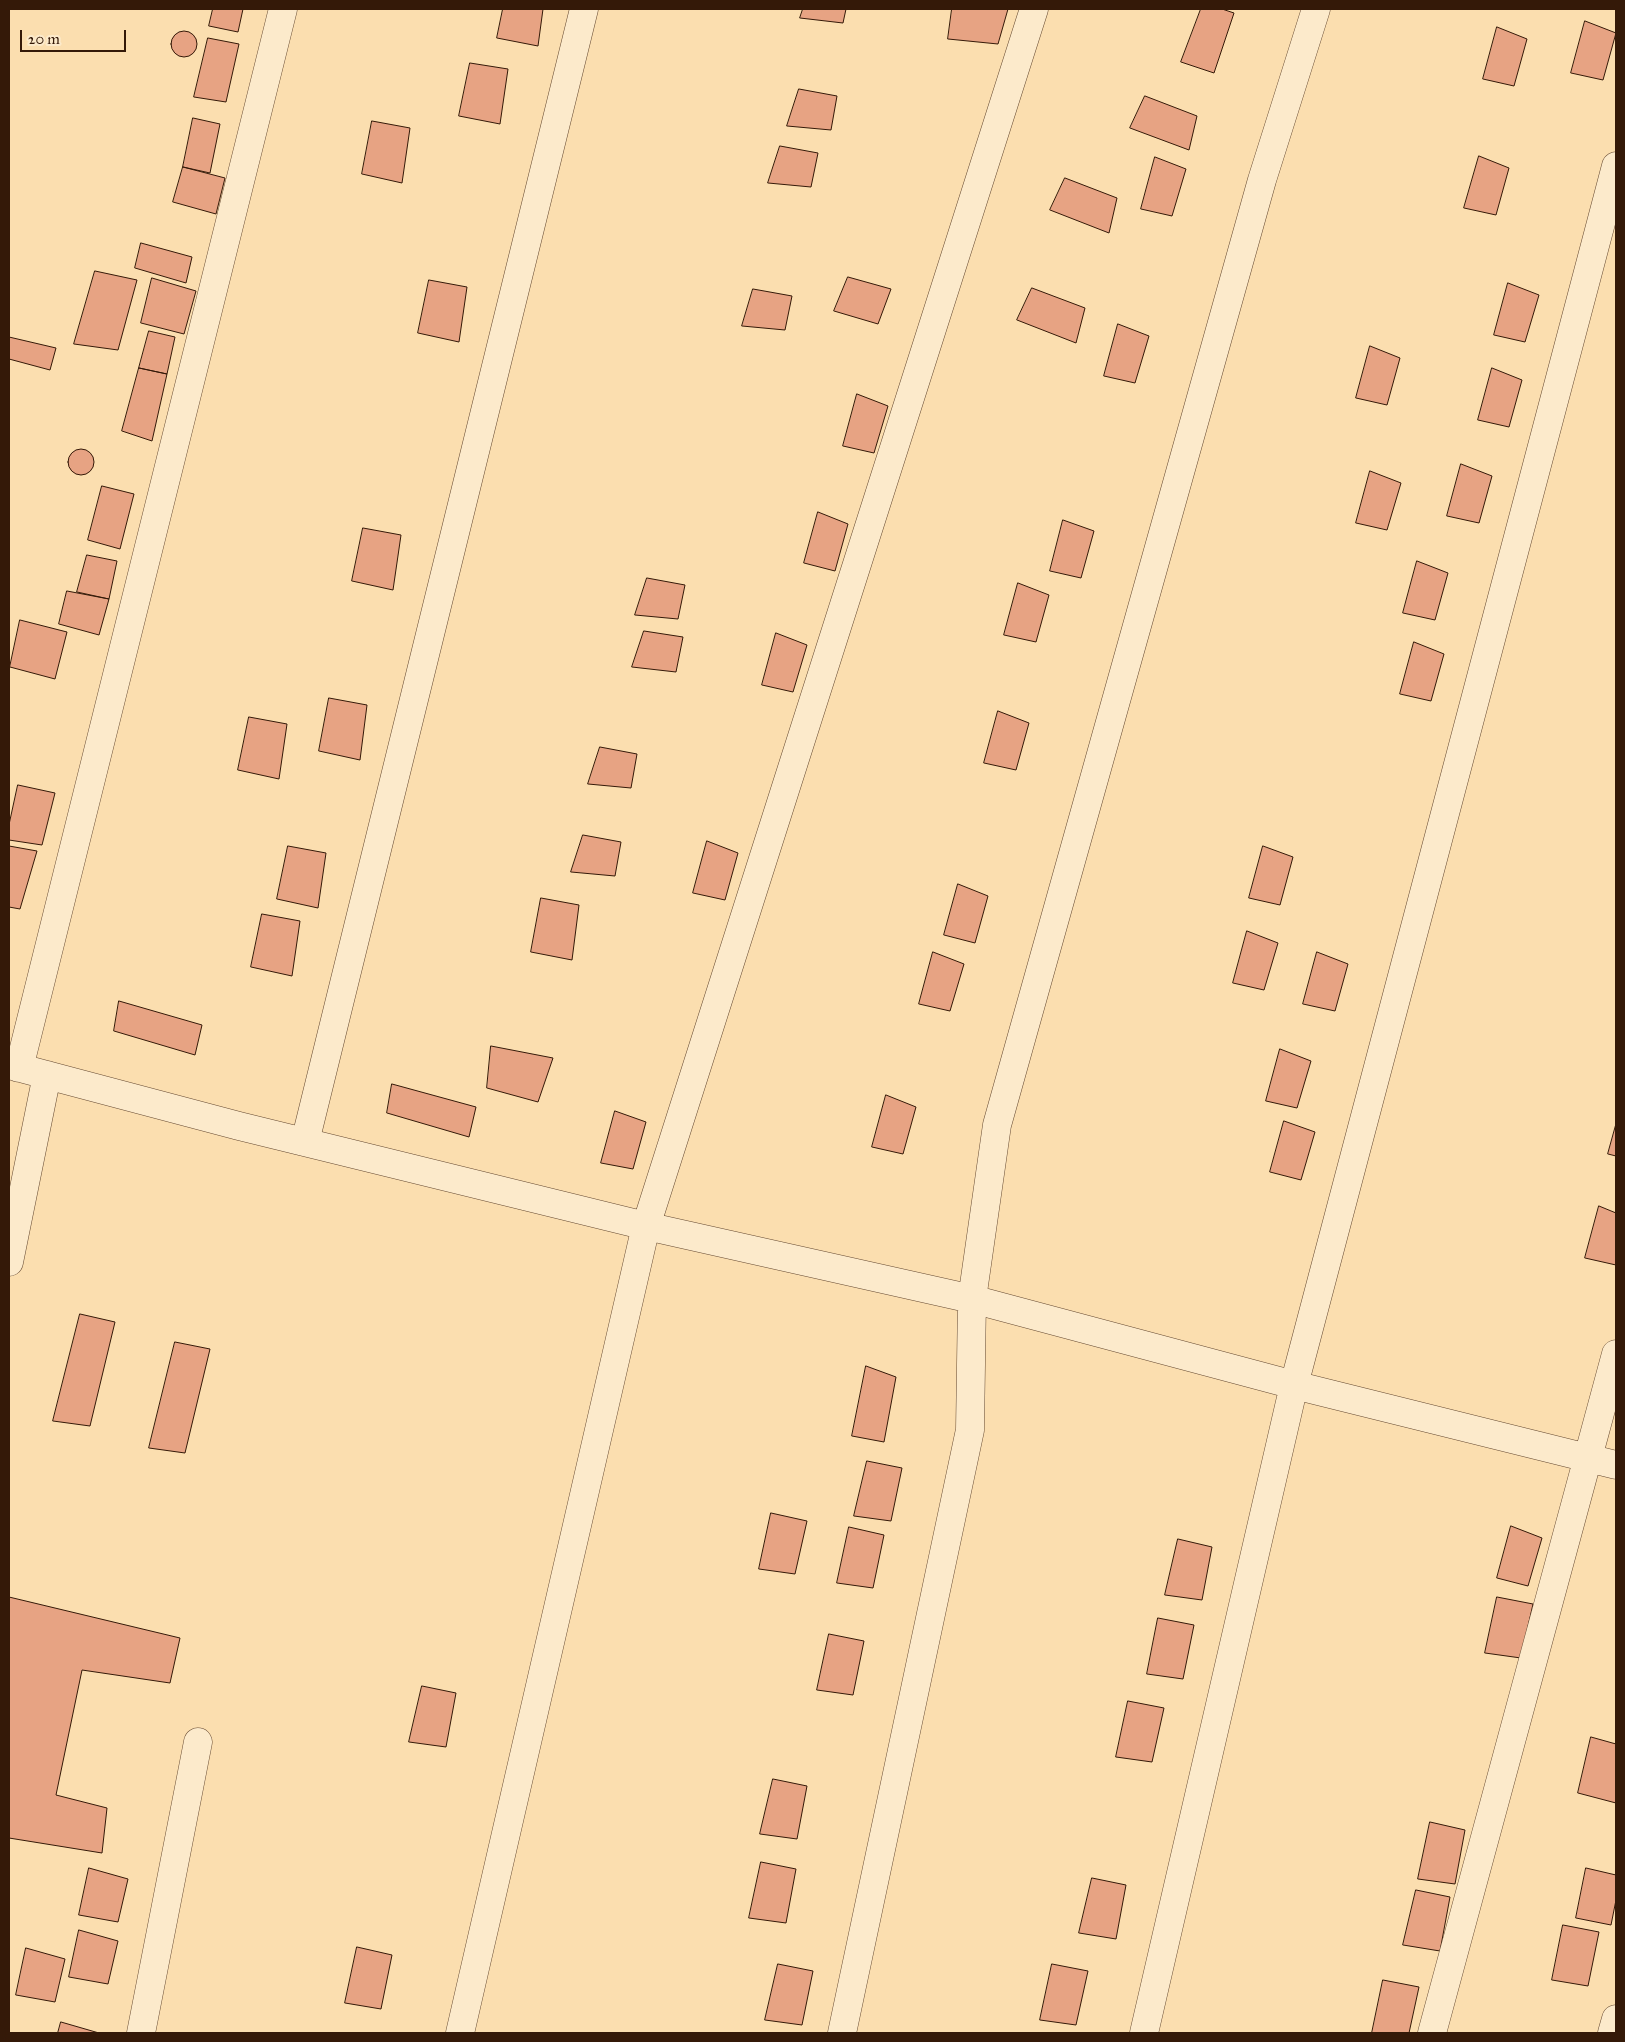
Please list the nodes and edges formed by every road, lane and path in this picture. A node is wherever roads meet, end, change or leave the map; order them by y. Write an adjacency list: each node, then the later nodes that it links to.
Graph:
1 (283, 9): 6 (street)
2 (584, 9): 8 (street)
3 (1034, 9): 9 (street)
4 (1316, 9): 11 (street)
5 (1616, 166): 13 (street)
6 (14, 1066): 7 (street)
7 (47, 1075): 8 (street); 10 (street)
8 (304, 1142): 9 (street)
9 (646, 1226): 11 (street); 19 (street)
10 (9, 1262)
11 (972, 1299): 13 (street); 20 (street)
12 (1616, 1354): 14 (street)
13 (1294, 1385): 14 (street); 21 (street)
14 (1588, 1458): 15 (street); 22 (street)
15 (1616, 1464)
16 (198, 1742): 18 (street)
17 (1616, 2019): 23 (street)
18 (141, 2033)
19 (460, 2033)
20 (842, 2033)
21 (1144, 2033)
22 (1432, 2033)
23 (1612, 2033)

